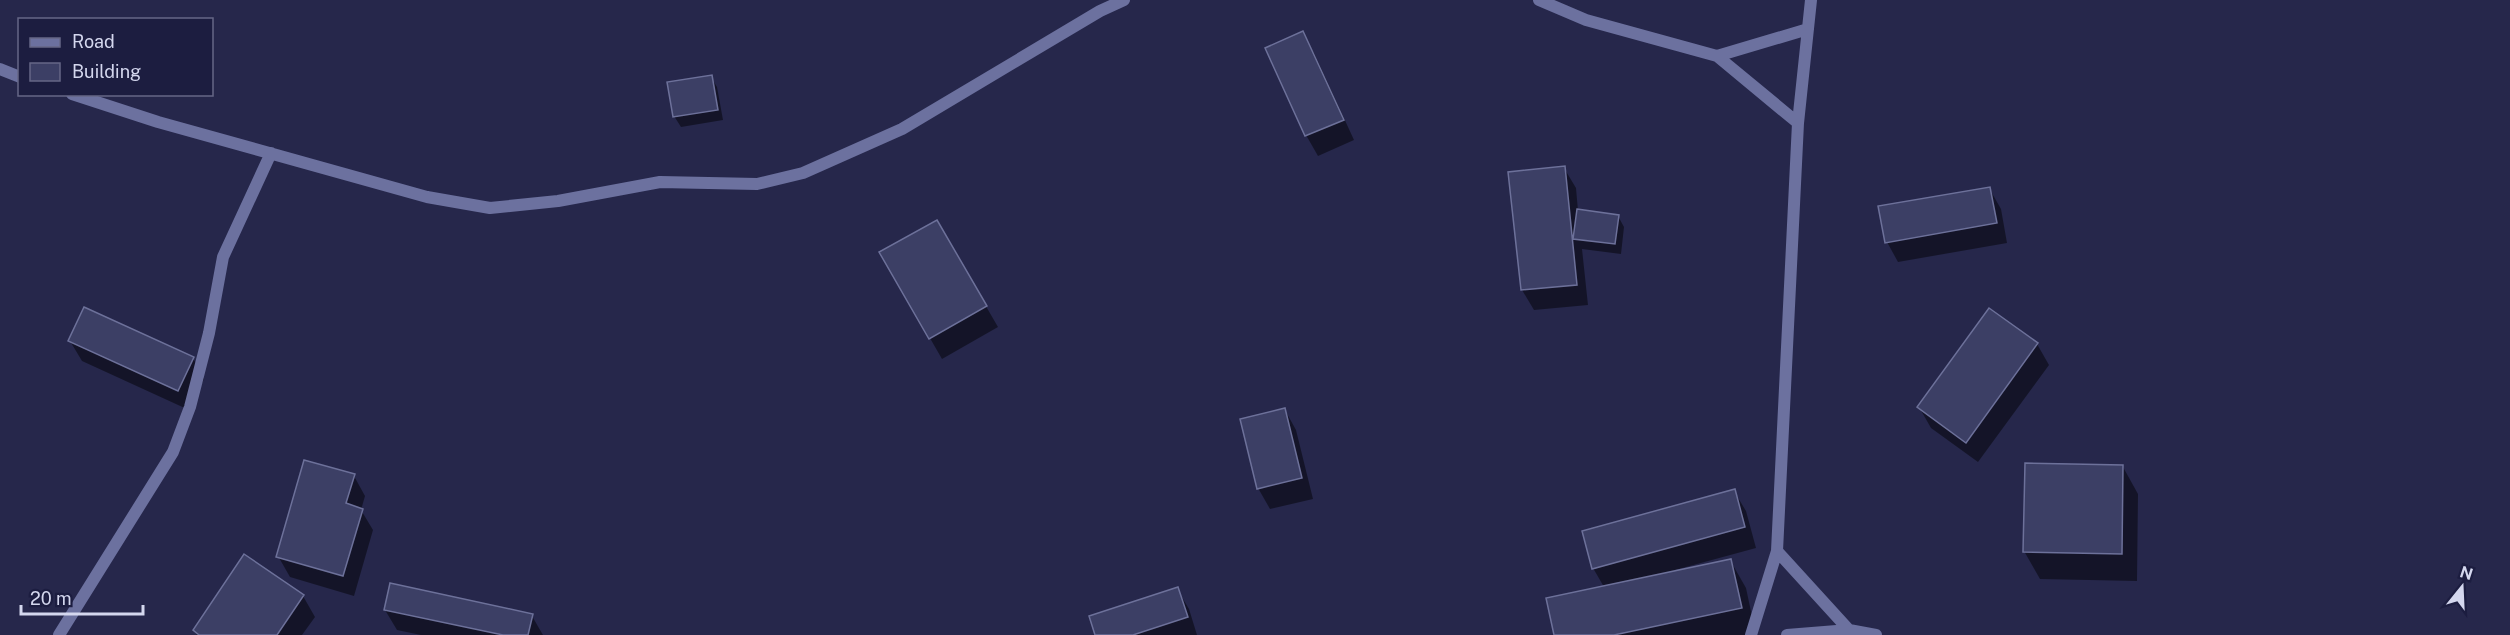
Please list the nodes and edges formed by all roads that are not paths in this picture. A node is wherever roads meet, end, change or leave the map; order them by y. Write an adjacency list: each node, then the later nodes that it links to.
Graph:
1 (1124, 0): 10 (street)
2 (1539, 0): 5 (street)
3 (1811, 0): 4 (street)
4 (1808, 29): 5 (street); 9 (street)
5 (1718, 56): 9 (street)
6 (0, 69): 7 (street)
7 (18, 76)
8 (78, 96): 10 (street)
9 (1798, 123): 11 (street)
10 (271, 153): 13 (street)
11 (1777, 550): 12 (street); 14 (street)
12 (1849, 630): 15 (street); 16 (street)
13 (60, 635)
14 (1751, 635)
15 (1787, 635)
16 (1876, 635)

